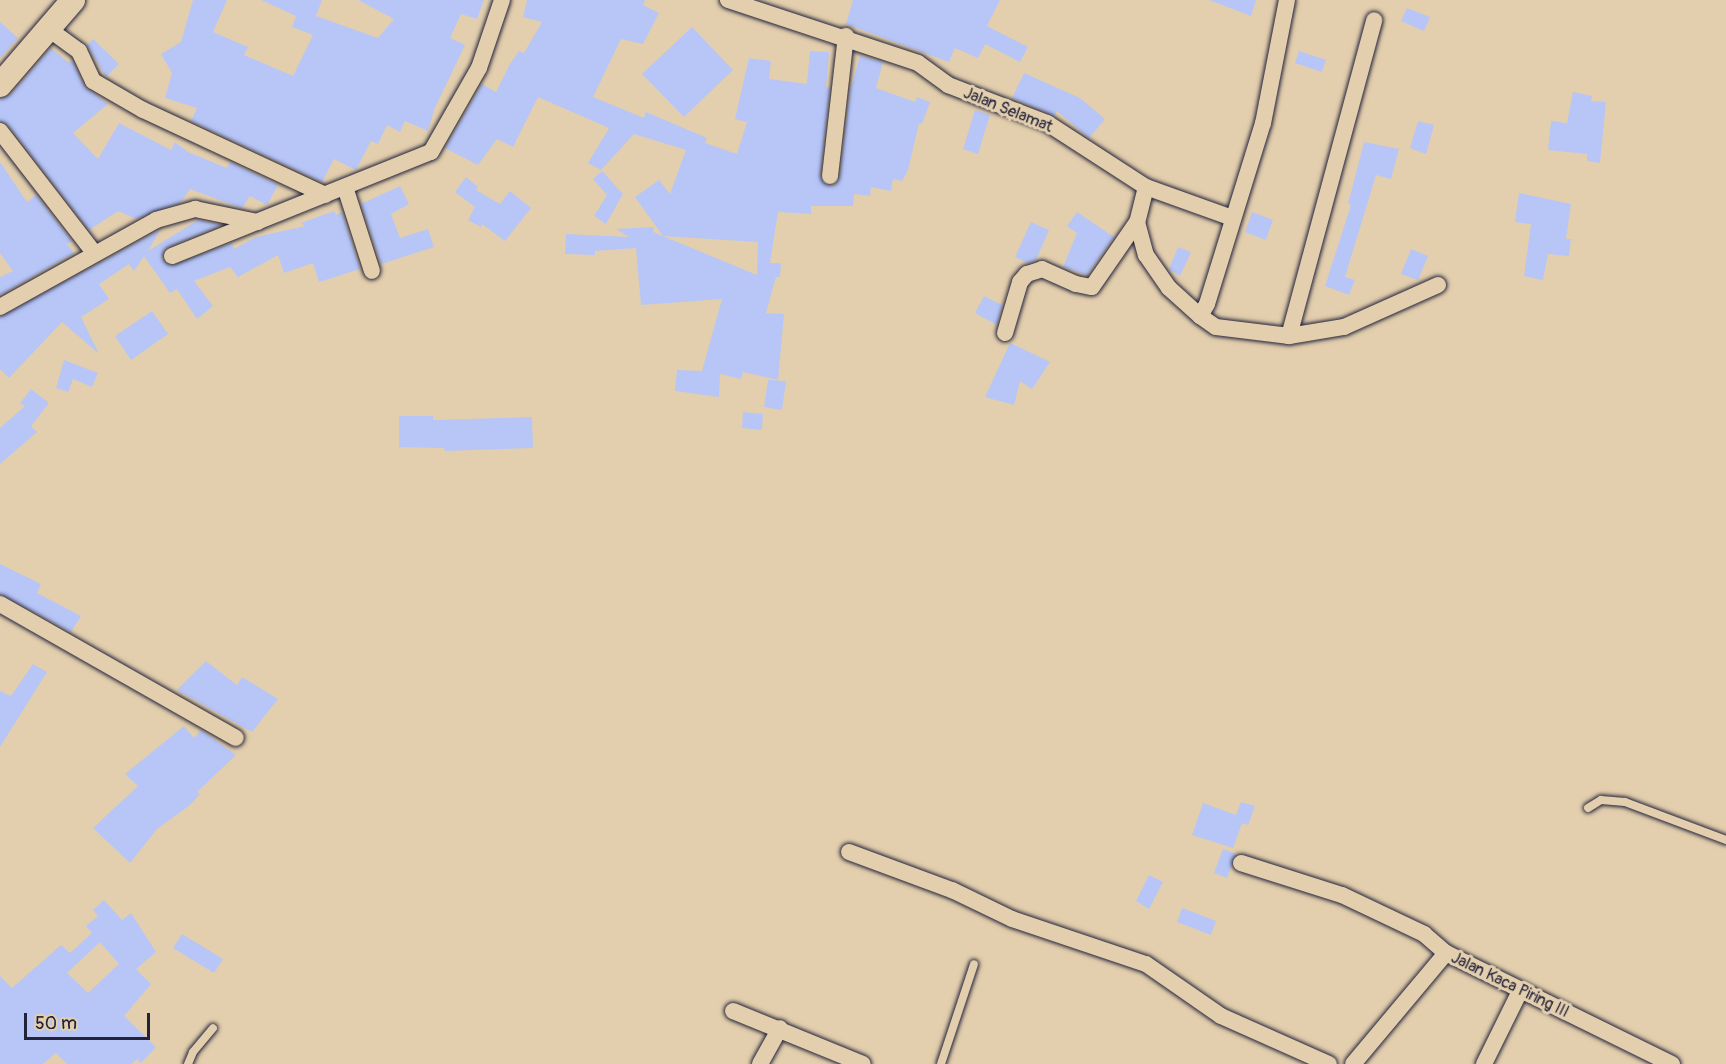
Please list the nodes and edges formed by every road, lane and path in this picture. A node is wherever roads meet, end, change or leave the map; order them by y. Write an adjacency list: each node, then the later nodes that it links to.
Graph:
1 (73, 0): 6 (main road)
2 (502, 0): 11 (street)
3 (728, 0): 7 (street, Jalan Selamat)
4 (1287, 0): 14 (street)
5 (1374, 20): 24 (street)
6 (50, 30): 8 (main road); 13 (street)
7 (846, 36): 10 (street); 12 (street, Jalan Selamat)
8 (0, 84)
9 (0, 131): 17 (street)
10 (830, 176)
11 (345, 187): 13 (street); 19 (street)
12 (1146, 187): 14 (street, Jalan Selamat); 16 (street)
13 (324, 195): 15 (street)
14 (1232, 218): 22 (street)
15 (258, 222): 17 (street); 18 (street)
16 (1137, 222): 22 (street); 23 (street)
17 (95, 254): 21 (street)
18 (172, 256)
19 (372, 271)
20 (1438, 285): 24 (street)
21 (0, 307)
22 (1200, 316): 24 (street)
23 (1005, 333)
24 (1289, 336)
25 (0, 604): 26 (street)
26 (236, 738)
27 (1588, 808): 28 (lane)
28 (1726, 840)
29 (849, 852): 43 (street)
30 (1241, 863): 31 (street)
31 (1446, 953): 33 (street, Jalan Kaca Piring III); 44 (street, Jalan Kaca Piring III)
32 (974, 964): 42 (lane)
33 (1520, 991): 37 (street, Jalan Kaca Piring III); 38 (street)
34 (734, 1011): 36 (street)
35 (213, 1028): 39 (lane)
36 (780, 1028): 40 (street); 41 (street)
37 (1641, 1057): 45 (street, Jalan Kaca Piring III)
38 (1489, 1062)
39 (188, 1064)
40 (760, 1064)
41 (863, 1064)
42 (941, 1064)
43 (1329, 1064)
44 (1353, 1064)
45 (1672, 1064)

